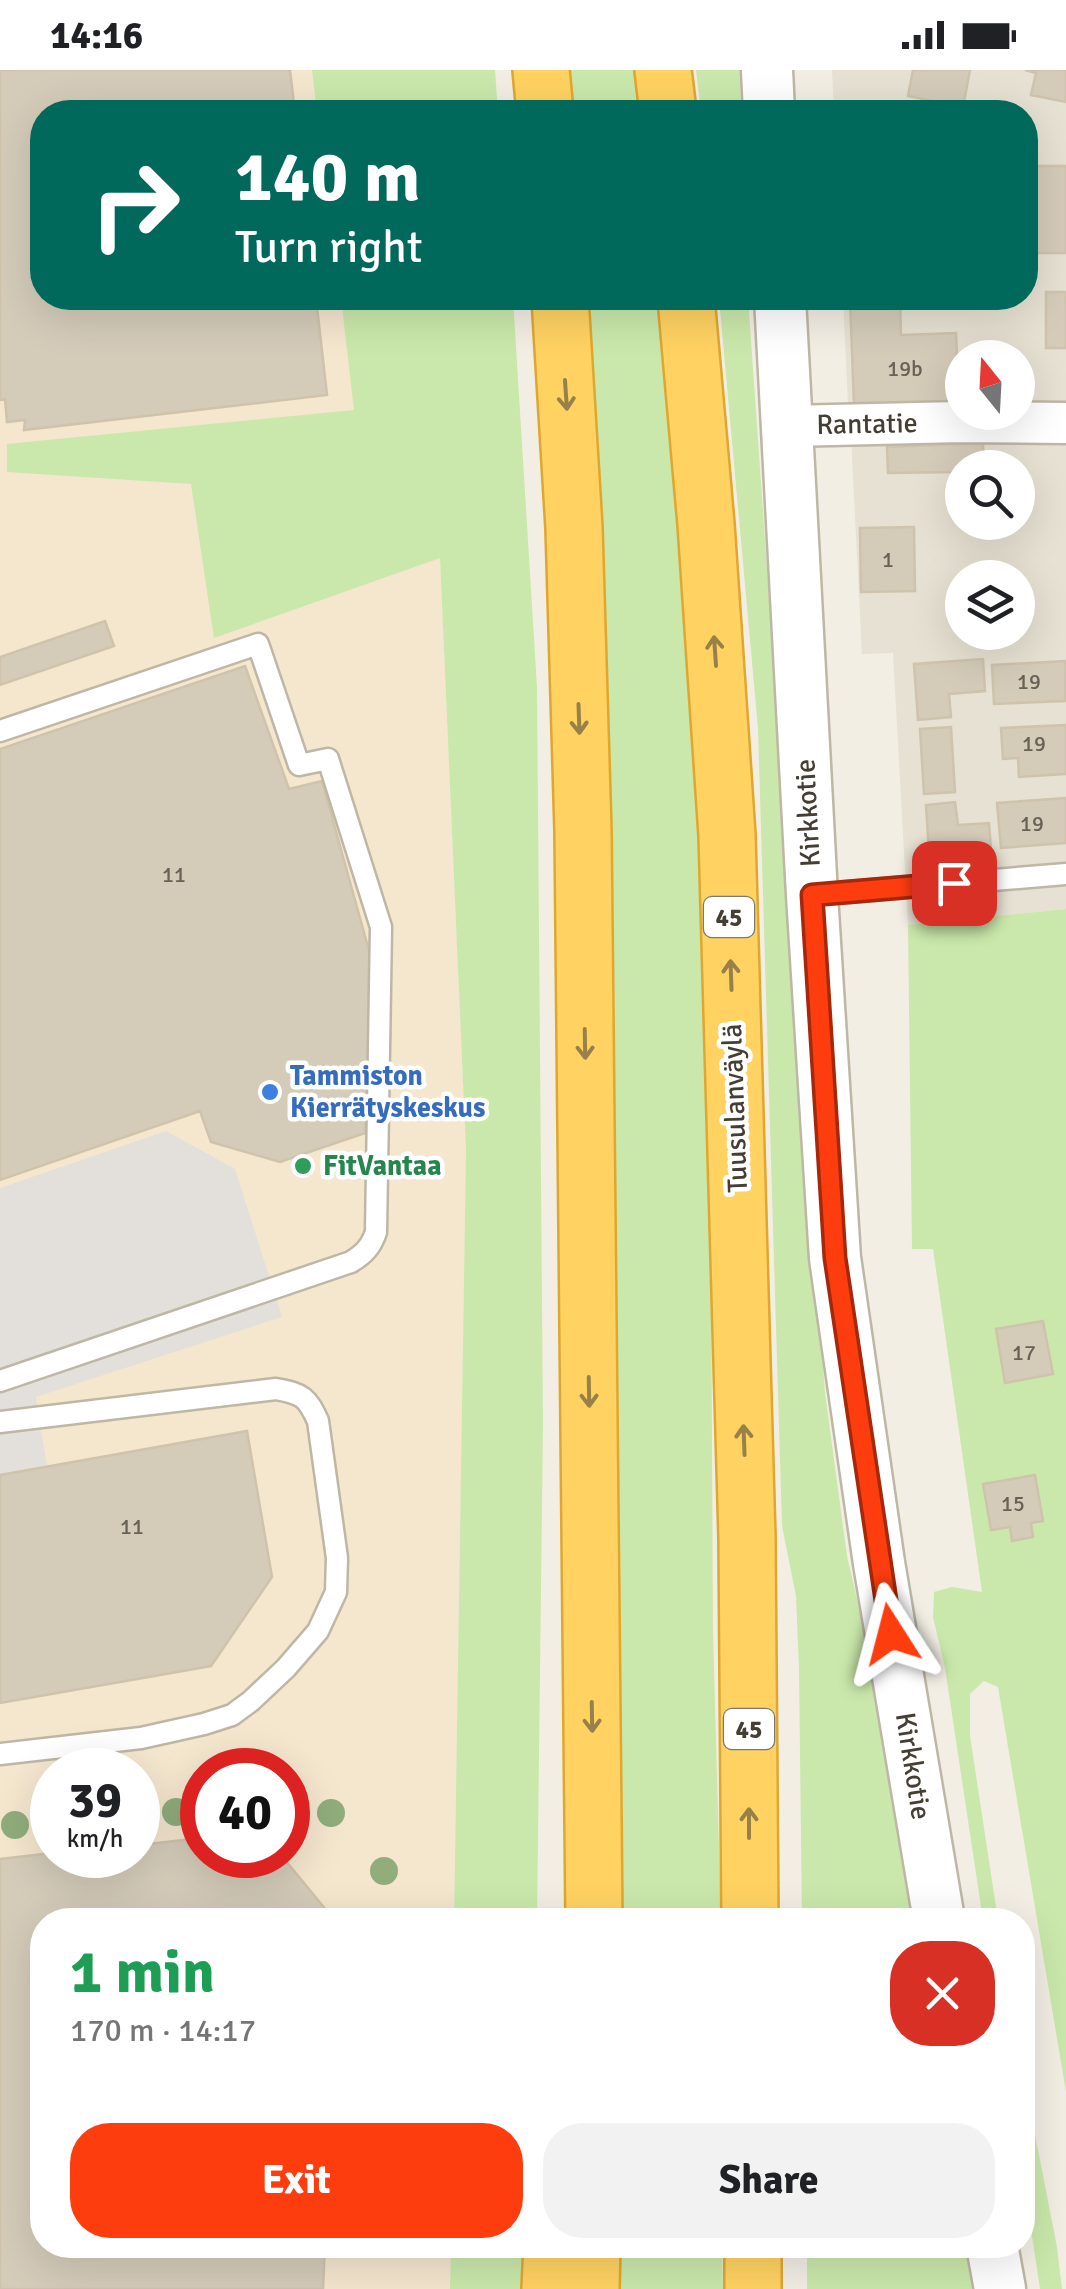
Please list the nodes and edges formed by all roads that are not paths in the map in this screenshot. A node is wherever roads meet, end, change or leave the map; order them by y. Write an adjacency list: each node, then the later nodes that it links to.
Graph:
1 (541, 70): 4 (highway)
2 (663, 70): 5 (highway)
3 (767, 70): 6 (street)
4 (544, 100)
5 (667, 100)
6 (768, 100)
7 (561, 310): 18 (highway, one-way to 18)
8 (687, 310): 19 (highway, Tuusulanväylä / 45, one-way to 8)
9 (781, 310): 11 (street, Kirkkotie)
10 (1066, 422): 11 (street, Rantatie)
11 (788, 426): 14 (street, Kirkkotie)
12 (0, 732): 15 (lane)
13 (1066, 874): 14 (lane)
14 (812, 895): 20 (street, Kirkkotie)
15 (0, 1381)
16 (0, 1422): 17 (lane)
17 (0, 1754)
18 (594, 1908)
19 (750, 1908)
20 (936, 1908)
21 (551, 2258): 25 (highway)
22 (592, 2258): 26 (highway)
23 (752, 2258): 27 (highway)
24 (994, 2258): 28 (street)
25 (550, 2289)
26 (591, 2289)
27 (753, 2289)
28 (1000, 2289)

